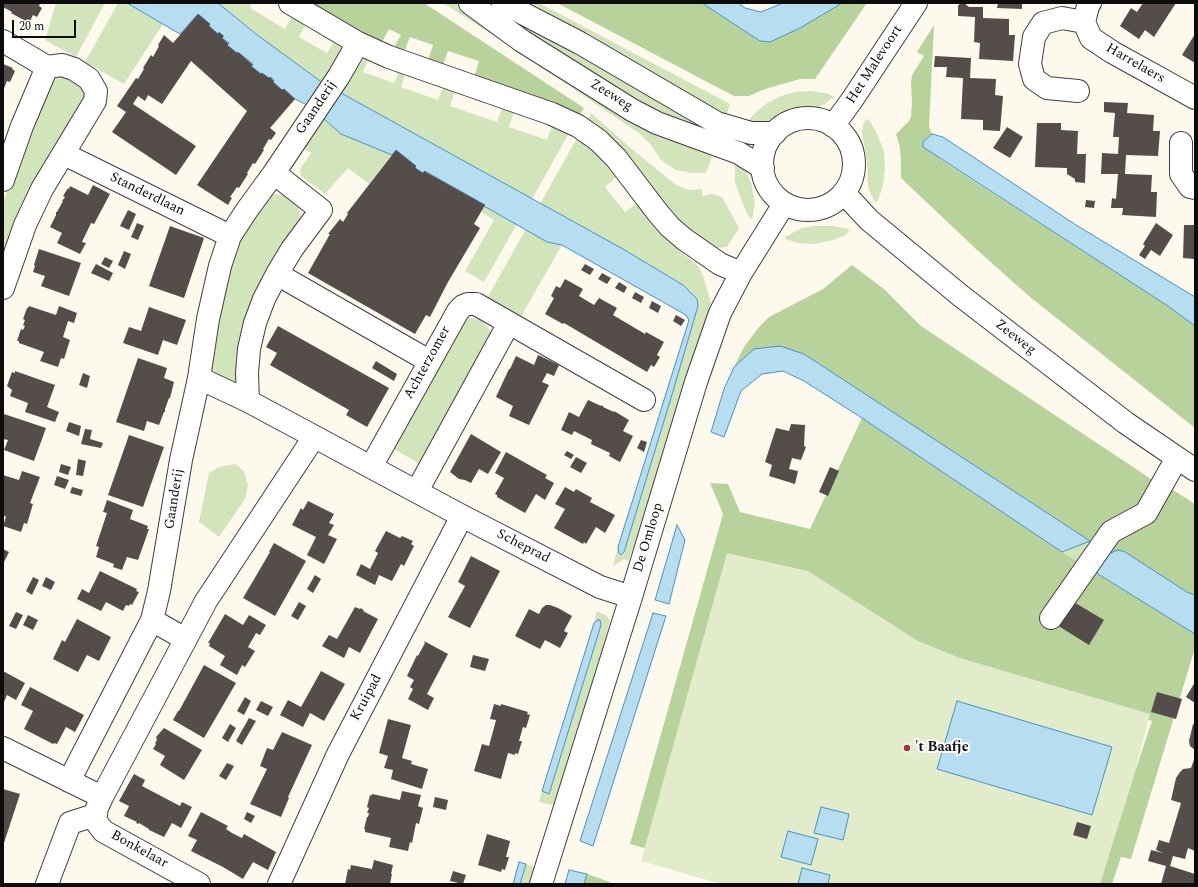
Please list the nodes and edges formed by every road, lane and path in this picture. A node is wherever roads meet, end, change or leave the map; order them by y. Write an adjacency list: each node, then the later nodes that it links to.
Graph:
1 (290, 3): 7 (street)
2 (470, 3): 15 (street, Zeeweg)
3 (503, 3): 12 (street, Zeeweg)
4 (916, 3): 11 (street, Het Malevoort)
5 (1087, 12): 9 (street, Harrelaers); 10 (street, Harrelaers)
6 (3, 41): 8 (street)
7 (358, 43): 16 (street, Gaanderij); 22 (street)
8 (47, 67): 14 (street); 17 (street)
9 (1078, 91)
10 (1195, 98)
11 (833, 126): 12 (street); 19 (street)
12 (775, 133): 15 (street)
13 (1181, 143): 18 (street)
14 (64, 154): 21 (street, Standerdlaan); 24 (street)
15 (762, 168): 20 (street)
16 (274, 173): 21 (street, Gaanderij); 23 (street)
17 (3, 180)
18 (1195, 188)
19 (844, 193): 20 (street); 31 (street, Zeeweg)
20 (784, 204): 22 (street, De Omloop)
21 (230, 236): 27 (street, Gaanderij)
22 (741, 273): 36 (street, De Omloop)
23 (277, 274): 26 (street); 29 (street)
24 (3, 288)
25 (509, 323): 26 (street, Achterzomer); 28 (street, Achterzomer); 34 (street)
26 (428, 362): 32 (street, Achterzomer)
27 (199, 378): 29 (street); 38 (street, Gaanderij)
28 (644, 400)
29 (248, 401): 30 (street)
30 (314, 437): 32 (street); 39 (street)
31 (1177, 458): 33 (street, Zeeweg); 37 (street)
32 (371, 467): 34 (street)
33 (1195, 470)
34 (417, 491): 35 (street, Scheprad)
35 (462, 516): 36 (street, Scheprad); 45 (street, Kruipad)
36 (631, 597): 46 (street, De Omloop)
37 (1051, 618)
38 (152, 620): 39 (street); 41 (street, Gaanderij)
39 (185, 639): 42 (street)
40 (3, 748): 41 (street, Bonkelaar)
41 (69, 780): 42 (street, Bonkelaar)
42 (98, 806): 43 (street); 44 (street, Bonkelaar)
43 (48, 884)
44 (199, 884)
45 (278, 884)
46 (542, 884)

